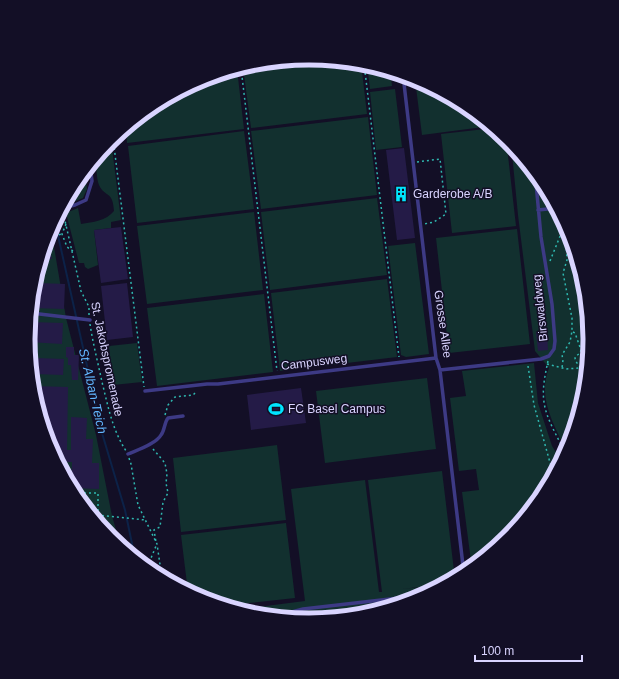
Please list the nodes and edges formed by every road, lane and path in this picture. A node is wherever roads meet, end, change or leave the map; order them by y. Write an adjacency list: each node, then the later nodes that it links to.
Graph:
1 (365, 70): 26 (path)
2 (242, 73): 31 (path)
3 (404, 82): 5 (lane, Grosse Allee)
4 (114, 146): 33 (path)
5 (413, 162): 13 (lane, Grosse Allee); 13 (path)
6 (91, 173): 8 (lane)
7 (536, 184): 10 (lane, Birswaldweg)
8 (70, 206)
9 (551, 209): 10 (lane)
10 (538, 210): 19 (lane, Birswaldweg)
11 (64, 216): 12 (path, St. Jakobspromenade)
12 (66, 224): 15 (path); 18 (path, St. Jakobspromenade)
13 (421, 224): 24 (lane, Grosse Allee)
14 (562, 231): 19 (path)
15 (62, 234): 16 (path); 18 (path)
16 (55, 236)
17 (566, 243): 22 (path)
18 (72, 251): 21 (path, St. Jakobspromenade)
19 (546, 270): 23 (lane, Birswaldweg)
20 (36, 314): 21 (lane)
21 (90, 320): 38 (path, St. Jakobspromenade)
22 (572, 331): 28 (path); 29 (path)
23 (549, 356): 25 (lane, Birswaldweg); 27 (path)
24 (436, 358): 26 (lane, Campusweg); 30 (lane, Grosse Allee)
25 (528, 360): 30 (lane, Birswaldweg); 39 (path)
26 (400, 362): 31 (lane, Campusweg)
27 (547, 364): 28 (path); 37 (path)
28 (562, 368): 29 (path)
29 (580, 368)
30 (440, 370): 46 (lane, Grosse Allee)
31 (278, 377): 32 (lane, Campusweg)
32 (194, 385): 33 (lane, Campusweg); 35 (path)
33 (145, 391)
34 (183, 416): 35 (lane)
35 (165, 421): 36 (lane)
36 (150, 444): 38 (lane); 44 (path)
37 (562, 447)
38 (128, 454): 43 (path, St. Jakobspromenade)
39 (552, 469)
40 (82, 493): 41 (path)
41 (98, 514)
42 (100, 516): 43 (path)
43 (145, 520): 44 (path, St. Jakobspromenade)
44 (157, 544): 45 (path); 47 (path, St. Jakobspromenade)
45 (149, 562)
46 (463, 567)
47 (161, 570)
48 (402, 598): 49 (lane)
49 (292, 613)

